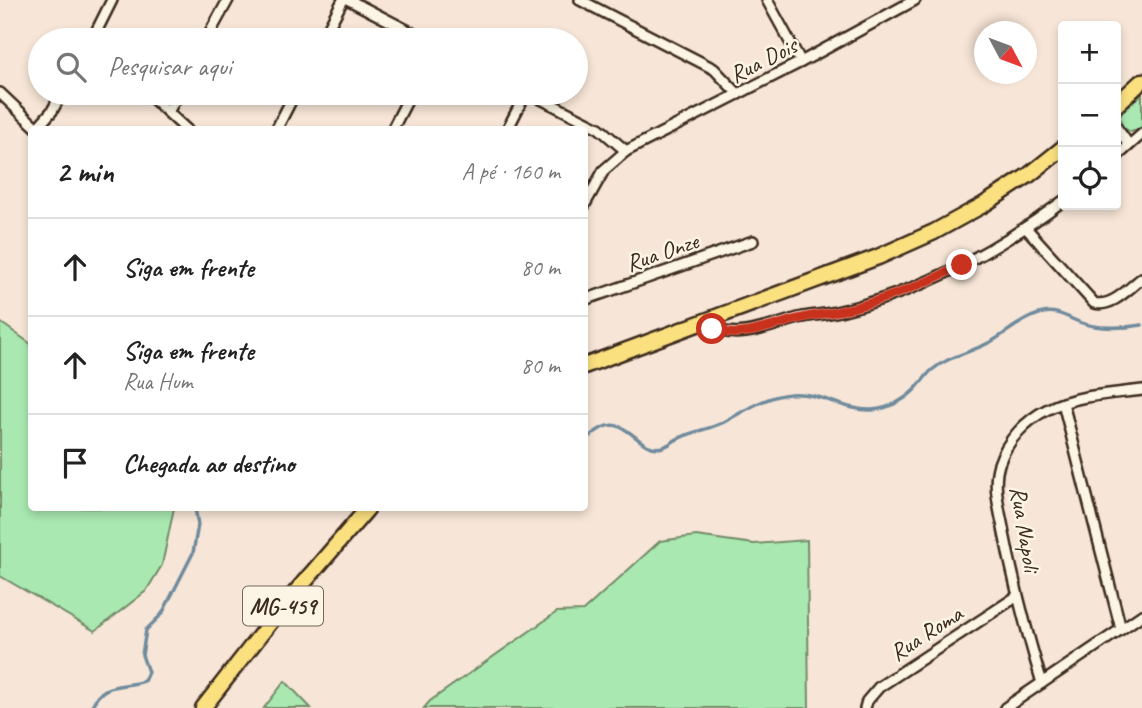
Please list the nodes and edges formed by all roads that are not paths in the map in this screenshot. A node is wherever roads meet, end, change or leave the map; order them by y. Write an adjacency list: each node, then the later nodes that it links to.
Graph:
1 (112, 0): 8 (street)
2 (228, 0): 9 (street)
3 (343, 0): 10 (street)
4 (349, 0): 11 (street)
5 (580, 0): 15 (street)
6 (767, 0): 12 (street)
7 (915, 0): 12 (street, Rua Dois)
8 (98, 28)
9 (213, 28)
10 (328, 28)
11 (403, 28)
12 (801, 62): 15 (street, Rua Dois)
13 (1142, 81): 16 (main road)
14 (0, 93): 25 (street)
15 (738, 94): 34 (street, Rua Dois)
16 (1121, 100)
17 (55, 105): 26 (street)
18 (160, 105): 24 (street)
19 (172, 105): 24 (street)
20 (289, 105): 28 (street)
21 (405, 105): 29 (street)
22 (521, 105): 30 (street)
23 (552, 105): 34 (street)
24 (168, 112): 27 (street)
25 (35, 126)
26 (40, 126)
27 (183, 126)
28 (278, 126)
29 (394, 126)
30 (509, 126)
31 (1121, 134): 33 (street)
32 (1142, 134): 33 (street)
33 (1129, 145): 36 (street)
34 (626, 151): 37 (street, Rua Dois)
35 (1058, 152): 43 (main road)
36 (1121, 152)
37 (588, 199)
38 (1058, 205): 39 (street)
39 (1026, 228): 41 (street); 43 (street)
40 (753, 241): 42 (street, Rua Onze)
41 (1142, 278)
42 (588, 299)
43 (701, 322): 44 (main road)
44 (588, 365)
45 (1142, 390): 46 (street, Rua Napoli)
46 (1063, 402): 48 (street, Rua Napoli); 50 (street)
47 (365, 511): 52 (main road, MG-459)
48 (1016, 597): 51 (street, Rua Napoli); 53 (street, Rua Roma)
49 (1142, 615): 50 (street)
50 (1121, 629): 51 (street)
51 (1042, 683): 54 (street)
52 (203, 708)
53 (865, 708)
54 (1005, 708)

